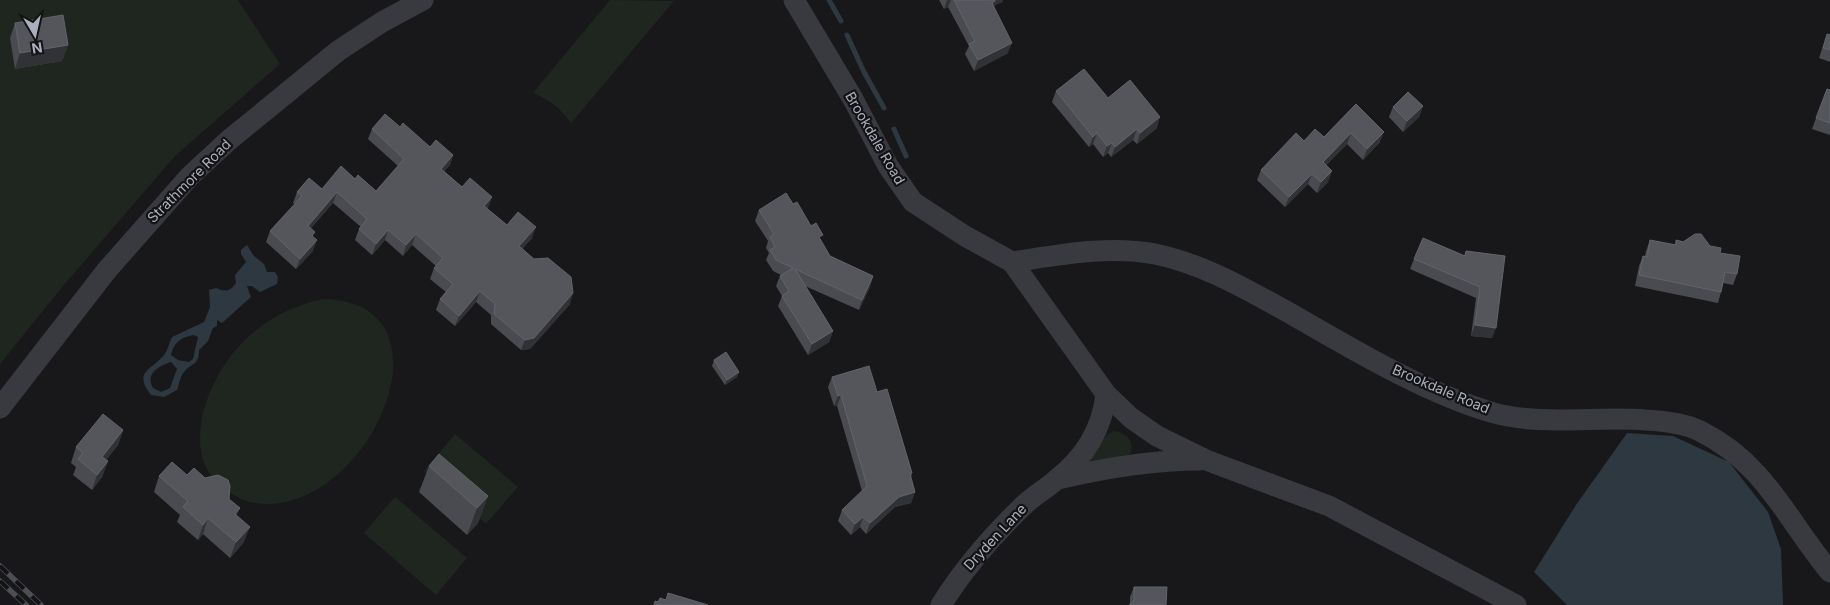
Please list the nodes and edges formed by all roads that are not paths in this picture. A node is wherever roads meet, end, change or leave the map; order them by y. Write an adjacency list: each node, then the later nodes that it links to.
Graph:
1 (423, 0): 5 (street, Strathmore Road)
2 (794, 0): 3 (street, Brookdale Road)
3 (1012, 262): 4 (street, Brookdale Road); 8 (street, Brookdale Road)
4 (1106, 394): 6 (street, Brookdale Road); 7 (street, Dryden Lane)
5 (0, 408)
6 (1206, 460): 7 (street, Dryden Lane); 10 (street, Brookdale Road)
7 (1058, 479): 9 (street, Dryden Lane)
8 (1830, 572)
9 (941, 605)
10 (1516, 605)

